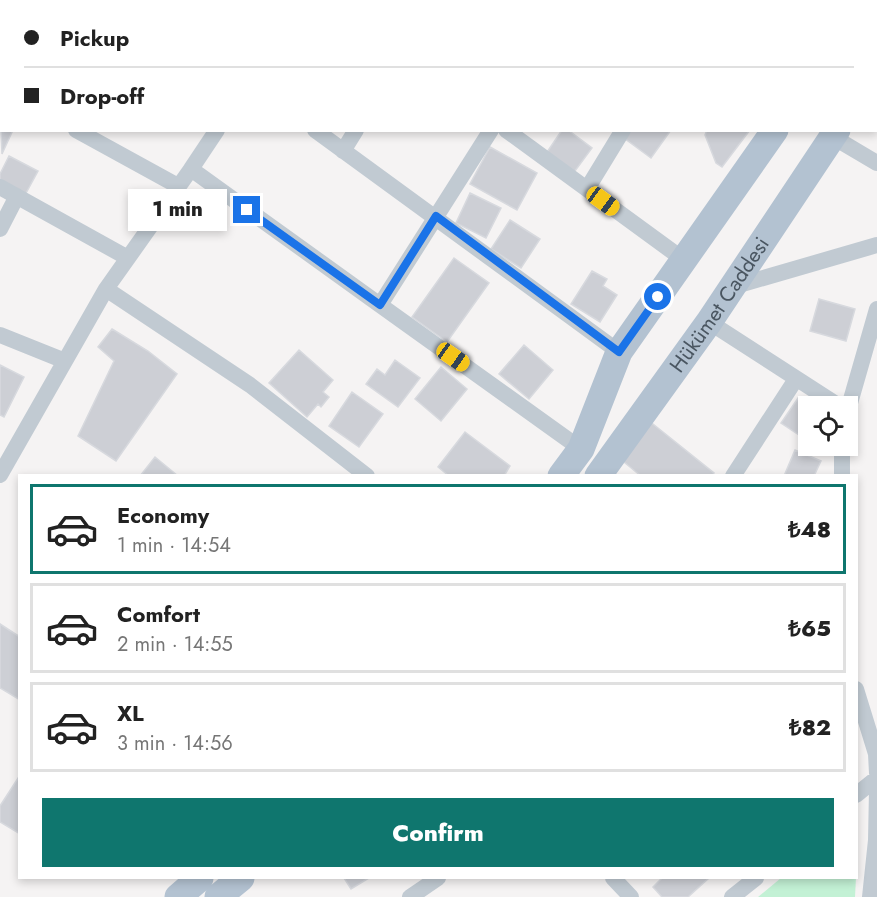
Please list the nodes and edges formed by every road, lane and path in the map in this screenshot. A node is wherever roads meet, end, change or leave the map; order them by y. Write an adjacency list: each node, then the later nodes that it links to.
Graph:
1 (80, 132): 13 (street)
2 (216, 132): 12 (street)
3 (318, 132): 10 (street)
4 (355, 132): 10 (street)
5 (490, 132): 17 (street)
6 (509, 132): 15 (street)
7 (622, 132): 15 (street)
8 (774, 132): 21 (main road)
9 (835, 134): 11 (street); 22 (main road, Hükümet Caddesi)
10 (343, 151): 17 (street)
11 (877, 163)
12 (190, 169): 13 (street); 24 (street)
13 (178, 186): 20 (street)
14 (0, 187): 16 (street)
15 (587, 189): 21 (street)
16 (17, 196): 18 (street); 20 (street)
17 (436, 216): 24 (street); 28 (street)
18 (0, 229)
19 (877, 245): 22 (street)
20 (128, 258): 23 (street)
21 (684, 260): 28 (main road)
22 (732, 287): 26 (main road, Hükümet Caddesi)
23 (106, 289): 29 (street); 35 (street)
24 (380, 305): 33 (street)
25 (877, 309): 32 (street)
26 (709, 322): 30 (street); 37 (main road, Hükümet Caddesi)
27 (0, 335): 29 (street)
28 (619, 352): 33 (main road)
29 (65, 362): 40 (street)
30 (796, 379): 31 (street); 38 (street)
31 (823, 396)
32 (852, 396)
33 (581, 449): 36 (main road)
34 (842, 456): 39 (street)
35 (364, 474)
36 (562, 474)
37 (599, 474)
38 (734, 474)
39 (842, 474)
40 (0, 475)
41 (858, 695): 42 (street)
42 (877, 754): 43 (street)
43 (877, 773)
44 (877, 778): 46 (street)
45 (877, 790): 57 (street)
46 (858, 793)
47 (199, 879): 52 (main road)
48 (240, 879): 53 (main road)
49 (437, 879): 54 (street)
50 (614, 879): 55 (street)
51 (755, 879): 56 (street)
52 (177, 897)
53 (218, 897)
54 (410, 897)
55 (631, 897)
56 (732, 897)
57 (870, 897)

